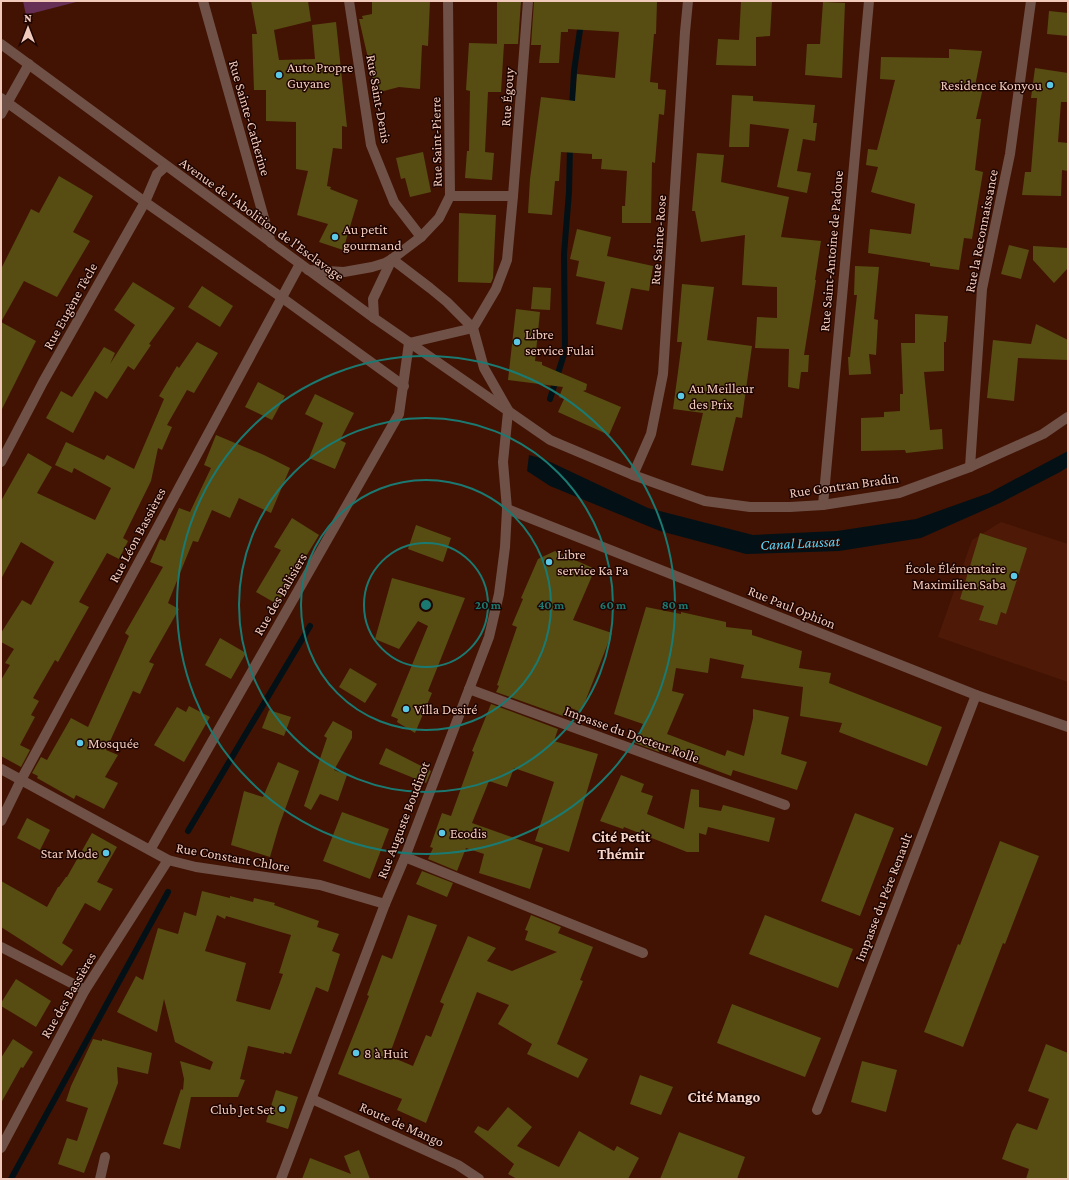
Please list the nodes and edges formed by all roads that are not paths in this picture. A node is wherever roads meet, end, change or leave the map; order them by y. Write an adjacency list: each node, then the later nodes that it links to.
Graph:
1 (203, 1): 17 (street, Rue Sainte-Catherine)
2 (349, 1): 16 (street, Rue Saint-Denis)
3 (448, 1): 13 (street, Rue Saint-Pierre)
4 (528, 1): 14 (street, Rue Égouy)
5 (688, 1): 29 (street, Rue Sainte-Rose)
6 (869, 1): 30 (street, Rue Saint-Antoine de Padoue)
7 (1031, 1): 28 (street, Rue la Reconnaissance)
8 (1, 44): 9 (street, Avenue de l'Abolition de l'Esclavage)
9 (29, 64): 10 (street); 12 (street, Avenue de l'Abolition de l'Esclavage)
10 (4, 100): 11 (street); 15 (street)
11 (1, 114)
12 (166, 166): 15 (street, Rue Eugène Tècle); 17 (street, Avenue de l'Abolition de l'Esclavage)
13 (450, 196): 14 (street); 16 (street, Rue Saint-Pierre)
14 (513, 196): 22 (street, Rue Égouy)
15 (145, 202): 20 (street); 27 (street, Rue Eugène Tècle)
16 (421, 237): 18 (street, Rue Saint-Pierre)
17 (271, 243): 19 (street, Avenue de l'Abolition de l'Esclavage)
18 (392, 259): 19 (street, Rue Saint-Pierre); 21 (street, Rue Saint-Pierre); 22 (street)
19 (304, 267): 20 (street, Rue Léon Bassières); 21 (street, Avenue de l'Abolition de l'Esclavage)
20 (281, 297): 24 (street); 36 (street, Rue Léon Bassières)
21 (374, 318): 23 (street, Avenue de l'Abolition de l'Esclavage)
22 (473, 328): 23 (street); 25 (street)
23 (409, 343): 24 (street, Rue des Balisiers); 25 (street, Avenue de l'Abolition de l'Esclavage)
24 (404, 386): 39 (street, Rue des Balisiers)
25 (508, 412): 29 (street, Rue Gontran Bradin); 31 (street, Rue Auguste Boudinot)
26 (1068, 417): 28 (street, Rue Gontran Bradin)
27 (1, 462)
28 (970, 467): 30 (street, Rue Gontran Bradin)
29 (634, 475): 30 (street, Rue Gontran Bradin)
30 (823, 504)
31 (507, 509): 32 (street, Rue Auguste Boudinot); 33 (street, Rue Paul Ophion)
32 (469, 689): 37 (street, Impasse du Docteur Rolle); 40 (street, Rue Auguste Boudinot)
33 (976, 694): 34 (street, Rue Paul Ophion); 47 (street, Impasse du Pére Renault)
34 (1068, 726)
35 (1, 769): 36 (street, Rue Constant Chlore)
36 (21, 780): 38 (street, Rue Léon Bassières); 39 (street, Rue Constant Chlore)
37 (785, 805)
38 (1, 821)
39 (150, 850): 41 (street, Rue Constant Chlore)
40 (405, 857): 42 (street, Rue Auguste Boudinot); 44 (street)
41 (168, 860): 42 (street, Rue Constant Chlore); 45 (street, Rue des Bassières)
42 (385, 904): 46 (street, Rue Auguste Boudinot)
43 (1, 947): 45 (street)
44 (643, 953)
45 (84, 990): 48 (street, Rue des Bassières)
46 (312, 1099): 51 (street, Rue Auguste Boudinot); 52 (street, Route de Mango)
47 (818, 1110)
48 (1, 1148)
49 (105, 1158): 50 (street)
50 (100, 1179)
51 (281, 1179)
52 (480, 1179)

